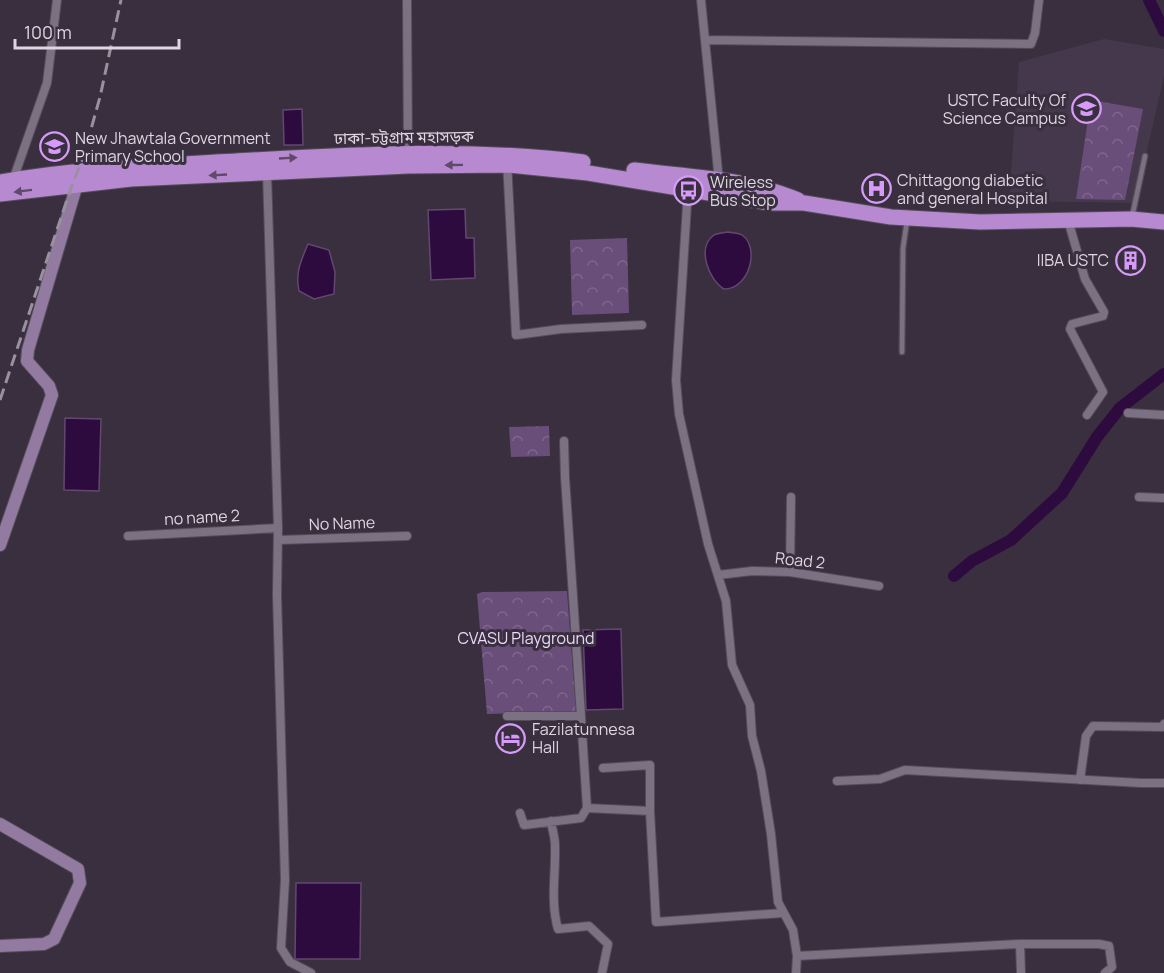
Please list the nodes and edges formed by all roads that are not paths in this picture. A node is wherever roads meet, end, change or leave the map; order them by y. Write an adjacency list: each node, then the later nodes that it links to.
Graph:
1 (57, 0): 11 (street)
2 (407, 0): 7 (street)
3 (701, 0): 5 (street)
4 (1039, 0): 5 (street)
5 (705, 40): 10 (street)
6 (1145, 156): 17 (lane)
7 (408, 160): 8 (highway, ঢাকা-চট্টগ্রাম মহাসড়ক); 9 (highway, ঢাকা-চট্টগ্রাম মহাসড়ক); 11 (highway, ঢাকা-চট্টগ্রাম মহাসড়ক, one-way to 7)
8 (507, 160): 10 (highway, ঢাকা-চট্টগ্রাম মহাসড়ক); 13 (highway, ঢাকা-চট্টগ্রাম মহাসড়ক); 20 (street)
9 (267, 173): 12 (highway, ঢাকা-চট্টগ্রাম মহাসড়ক, one-way to 12); 29 (street)
10 (719, 180): 15 (highway, ঢাকা-চট্টগ্রাম মহাসড়ক)
11 (6, 181)
12 (77, 184): 14 (highway, ঢাকা-চট্টগ্রাম মহাসড়ক, one-way to 14); 33 (main road)
13 (688, 189): 15 (highway, ঢাকা-চট্টগ্রাম মহাসড়ক); 35 (street)
14 (0, 194)
15 (804, 203): 16 (highway, ঢাকা-চট্টগ্রাম মহাসড়ক)
16 (907, 218): 18 (highway, ঢাকা-চট্টগ্রাম মহাসড়ক); 21 (lane)
17 (1131, 219): 18 (highway, ঢাকা-চট্টগ্রাম মহাসড়ক); 19 (highway, ঢাকা-চট্টগ্রাম মহাসড়ক)
18 (1068, 220): 23 (street)
19 (1164, 222)
20 (642, 325)
21 (902, 351)
22 (1128, 414): 24 (street)
23 (1087, 415)
24 (1164, 415)
25 (564, 441): 38 (street)
26 (791, 496): 34 (street)
27 (1139, 497): 28 (street)
28 (1164, 498)
29 (278, 528): 30 (street, no name 2); 32 (street)
30 (128, 536)
31 (407, 536): 32 (street, No Name)
32 (278, 540): 53 (street)
33 (0, 545)
34 (790, 572): 35 (street, Road 2); 36 (street, Road 2)
35 (718, 575): 49 (street)
36 (879, 586)
37 (507, 716): 38 (street)
38 (581, 716): 44 (street)
39 (1164, 724): 41 (street)
40 (603, 768): 45 (street)
41 (1080, 780): 42 (street); 43 (street)
42 (837, 781)
43 (1164, 783)
44 (586, 808): 45 (street); 47 (street)
45 (650, 811): 49 (street)
46 (520, 813): 47 (street)
47 (551, 821): 54 (street)
48 (0, 824): 51 (main road)
49 (783, 913): 52 (street)
50 (1020, 944): 52 (street); 56 (street); 57 (street)
51 (0, 946)
52 (797, 956): 55 (street)
53 (311, 973)
54 (602, 973)
55 (796, 973)
56 (1021, 973)
57 (1105, 973)

